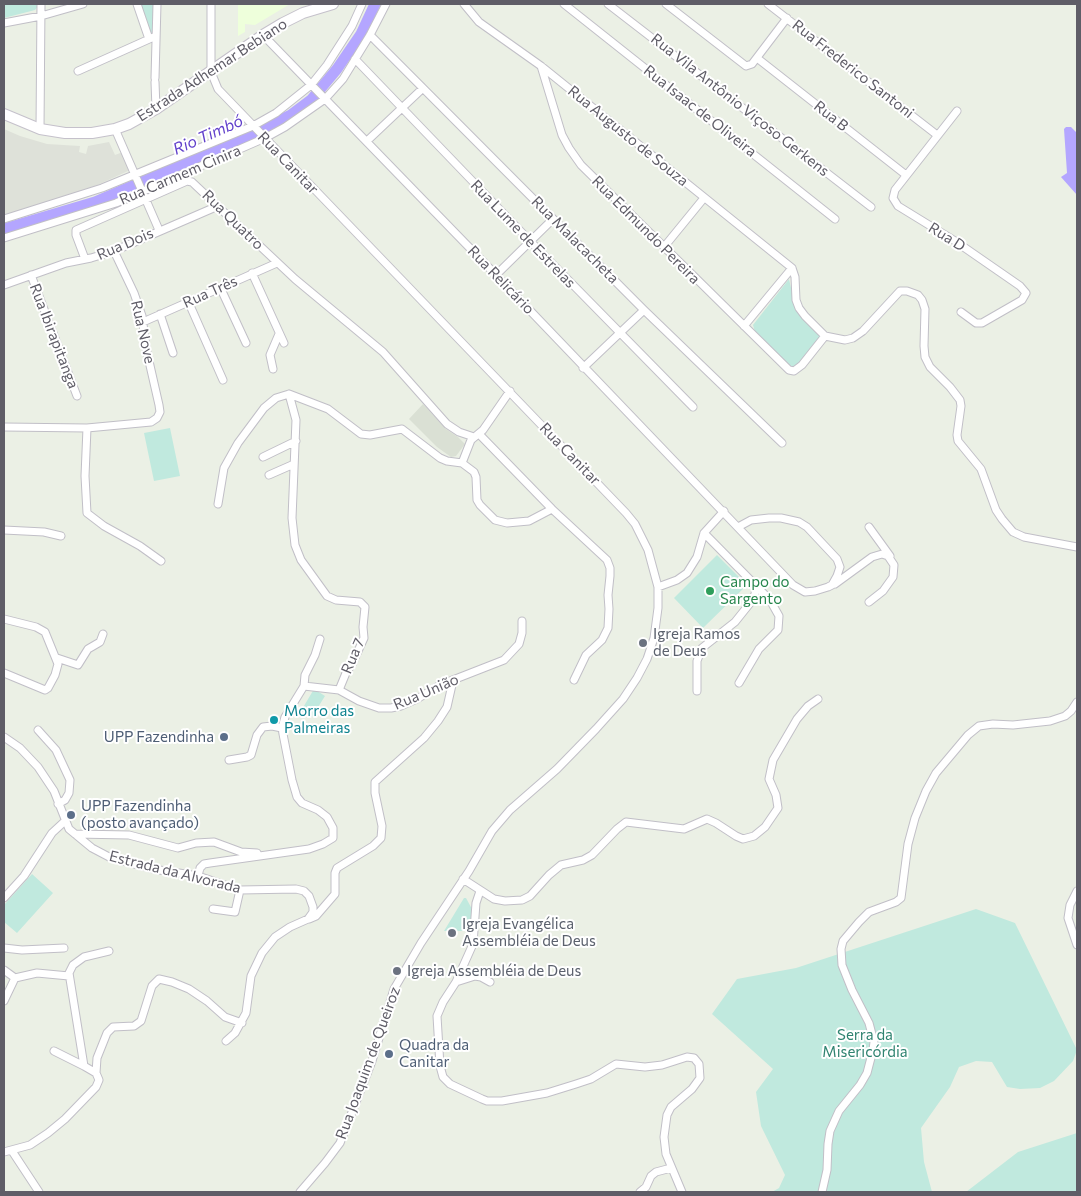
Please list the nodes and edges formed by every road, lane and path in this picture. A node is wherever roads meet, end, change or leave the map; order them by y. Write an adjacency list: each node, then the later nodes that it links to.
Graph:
1 (41, 4): 15 (street)
2 (83, 4): 15 (street)
3 (137, 4): 20 (street)
4 (157, 4): 20 (street)
5 (211, 4): 25 (street)
6 (333, 4): 14 (main road, Estrada Adhemar Bebiano)
7 (362, 4): 26 (street, Rua Carmem Cinira)
8 (386, 4): 19 (street, Rua Carmem Cinira)
9 (464, 4): 23 (street, Rua Augusto de Souza)
10 (564, 4): 48 (street, Rua Isaac de Oliveira)
11 (608, 4): 45 (street, Rua Vila Antônio Viçoso Gerkens)
12 (666, 4): 21 (street)
13 (768, 4): 16 (street, Rua Frederico Santoni)
14 (320, 6): 18 (main road, Estrada Adhemar Bebiano)
15 (41, 16): 17 (street); 34 (street)
16 (787, 18): 21 (street); 36 (street, Rua Frederico Santoni)
17 (4, 23)
18 (263, 35): 25 (main road, Estrada Adhemar Bebiano); 26 (street, Rua Relicário)
19 (370, 35): 22 (street, Rua Carmem Cinira); 27 (street, Rua Malacacheta)
20 (153, 38): 24 (street); 30 (street)
21 (757, 58): 39 (street, Rua B)
22 (355, 59): 28 (street, Rua Carmem Cinira); 29 (street, Rua Lume de Estrelas)
23 (541, 66): 42 (street, Rua Augusto de Souza); 52 (street, Rua Edmundo Pereira)
24 (78, 71)
25 (211, 72): 30 (main road, Estrada Adhemar Bebiano); 33 (street, Rua Canitar)
26 (313, 86): 28 (street, Rua Relicário); 33 (street, Rua Carmem Cinira)
27 (422, 89): 29 (street); 47 (street, Rua Malacacheta)
28 (324, 98): 37 (street, Rua Carmem Cinira); 38 (street, Rua Relicário)
29 (402, 108): 38 (street); 51 (street, Rua Lume de Estrelas)
30 (156, 109): 35 (main road, Estrada Adhemar Bebiano)
31 (957, 112): 36 (street, Rua D)
32 (4, 114): 34 (main road, Estrada Adhemar Bebiano)
33 (254, 127): 37 (street, Rua Canitar); 40 (street, Rua Carmem Cinira)
34 (40, 129): 35 (main road, Estrada Adhemar Bebiano)
35 (115, 129): 40 (street)
36 (937, 135): 39 (street, Rua D)
37 (264, 137): 41 (street, Rua Carmem Cinira); 77 (street, Rua Canitar)
38 (367, 141): 59 (street, Rua Relicário)
39 (906, 174): 64 (street, Rua D)
40 (135, 177): 41 (street); 46 (street, Rua Carmem Cinira)
41 (141, 191): 43 (street); 50 (street, Rua Carmem Cinira)
42 (704, 198): 52 (street); 56 (street, Rua Augusto de Souza)
43 (146, 199): 44 (street, Rua Quatro); 49 (street); 54 (street)
44 (218, 206): 49 (street, Rua Dois); 55 (street, Rua Quatro)
45 (871, 207)
46 (4, 219)
47 (553, 219): 51 (street); 63 (street, Rua Malacacheta)
48 (835, 219)
49 (159, 230): 53 (street, Rua Dois)
50 (4, 238)
51 (530, 241): 59 (street); 68 (street, Rua Lume de Estrelas)
52 (664, 247): 67 (street, Rua Edmundo Pereira)
53 (114, 251): 54 (street, Rua Dois); 66 (street, Rua Nove)
54 (85, 259): 58 (street, Rua Dois)
55 (277, 263): 57 (street, Rua Três); 83 (street, Rua Quatro)
56 (792, 268): 67 (street); 70 (street)
57 (252, 272): 61 (street, Rua Três); 69 (street)
58 (30, 275): 60 (street, Rua Dois); 79 (street, Rua Ibirapitanga)
59 (496, 275): 74 (street, Rua Relicário)
60 (4, 285)
61 (220, 287): 62 (street, Rua Três); 71 (street)
62 (188, 301): 65 (street, Rua Três); 76 (street)
63 (644, 310): 68 (street); 85 (street, Rua Malacacheta)
64 (962, 312)
65 (160, 314): 66 (street, Rua Três); 73 (street)
66 (143, 322): 82 (street, Rua Nove)
67 (744, 326): 70 (street, Rua Edmundo Pereira)
68 (620, 333): 74 (street); 80 (street, Rua Lume de Estrelas)
69 (280, 334): 72 (street); 75 (street)
70 (825, 336): 100 (street)
71 (246, 343)
72 (284, 343)
73 (173, 353)
74 (583, 368): 92 (street, Rua Relicário)
75 (274, 369)
76 (223, 380)
77 (510, 391): 83 (street); 103 (street, Rua Canitar)
78 (289, 394): 84 (street); 87 (street); 90 (street)
79 (77, 396)
80 (693, 407)
81 (4, 427): 82 (street)
82 (87, 428): 93 (street)
83 (476, 436): 87 (street); 91 (street)
84 (296, 440): 86 (street); 88 (street)
85 (782, 443)
86 (263, 457)
87 (462, 463): 91 (street)
88 (294, 464): 89 (street); 117 (street, Rua 7)
89 (269, 475)
90 (218, 504)
91 (552, 509): 114 (street)
92 (724, 512): 95 (street, Rua Relicário); 98 (street)
93 (87, 513): 94 (street); 102 (street)
94 (87, 523)
95 (738, 527): 105 (street, Rua Relicário); 105 (street)
96 (869, 527): 101 (street)
97 (4, 530): 99 (street)
98 (704, 533): 103 (street); 104 (street)
99 (61, 536)
100 (1077, 547)
101 (892, 559): 105 (street); 106 (street)
102 (161, 561)
103 (658, 587): 130 (street, Rua Canitar)
104 (756, 587): 115 (street); 118 (street)
105 (828, 588)
106 (869, 602)
107 (4, 619): 111 (street)
108 (522, 621): 113 (street, Rua União)
109 (103, 634): 111 (street)
110 (320, 639): 116 (street)
111 (57, 658): 112 (street)
112 (4, 673)
113 (455, 679): 117 (street, Rua União); 136 (street)
114 (574, 680)
115 (739, 683)
116 (304, 686): 117 (street, Rua União); 121 (street)
117 (340, 690)
118 (697, 691)
119 (818, 699): 132 (street)
120 (1077, 702): 159 (street)
121 (282, 728): 124 (street); 128 (street)
122 (38, 730): 125 (street)
123 (4, 737): 125 (street, Estrada da Alvorada)
124 (229, 760)
125 (58, 804): 126 (street, Estrada da Alvorada)
126 (65, 822): 127 (street, Estrada da Alvorada); 134 (street)
127 (74, 834): 128 (street); 129 (street, Estrada da Alvorada)
128 (278, 854): 129 (street)
129 (198, 876): 131 (street, Estrada da Alvorada)
130 (464, 879): 132 (street); 156 (street, Rua Joaquim de Queiroz)
131 (240, 890): 135 (street); 136 (street, Estrada da Alvorada)
132 (480, 891): 144 (street)
133 (1077, 891): 137 (street)
134 (4, 897)
135 (214, 909)
136 (308, 919): 147 (street)
137 (1077, 946)
138 (4, 948): 139 (street)
139 (64, 948)
140 (109, 951): 142 (street)
141 (4, 970): 143 (street)
142 (69, 976): 143 (street); 150 (street)
143 (15, 978): 146 (street)
144 (456, 982): 145 (street); 154 (street)
145 (490, 982)
146 (4, 1001)
147 (242, 1023): 148 (street); 151 (street)
148 (226, 1041)
149 (54, 1051): 150 (street)
150 (84, 1066): 151 (street)
151 (96, 1073): 152 (street)
152 (12, 1151): 153 (street); 155 (street)
153 (4, 1152)
154 (671, 1168): 157 (street); 158 (street)
155 (39, 1192)
156 (300, 1192)
157 (640, 1192)
158 (682, 1192)
159 (822, 1192)

